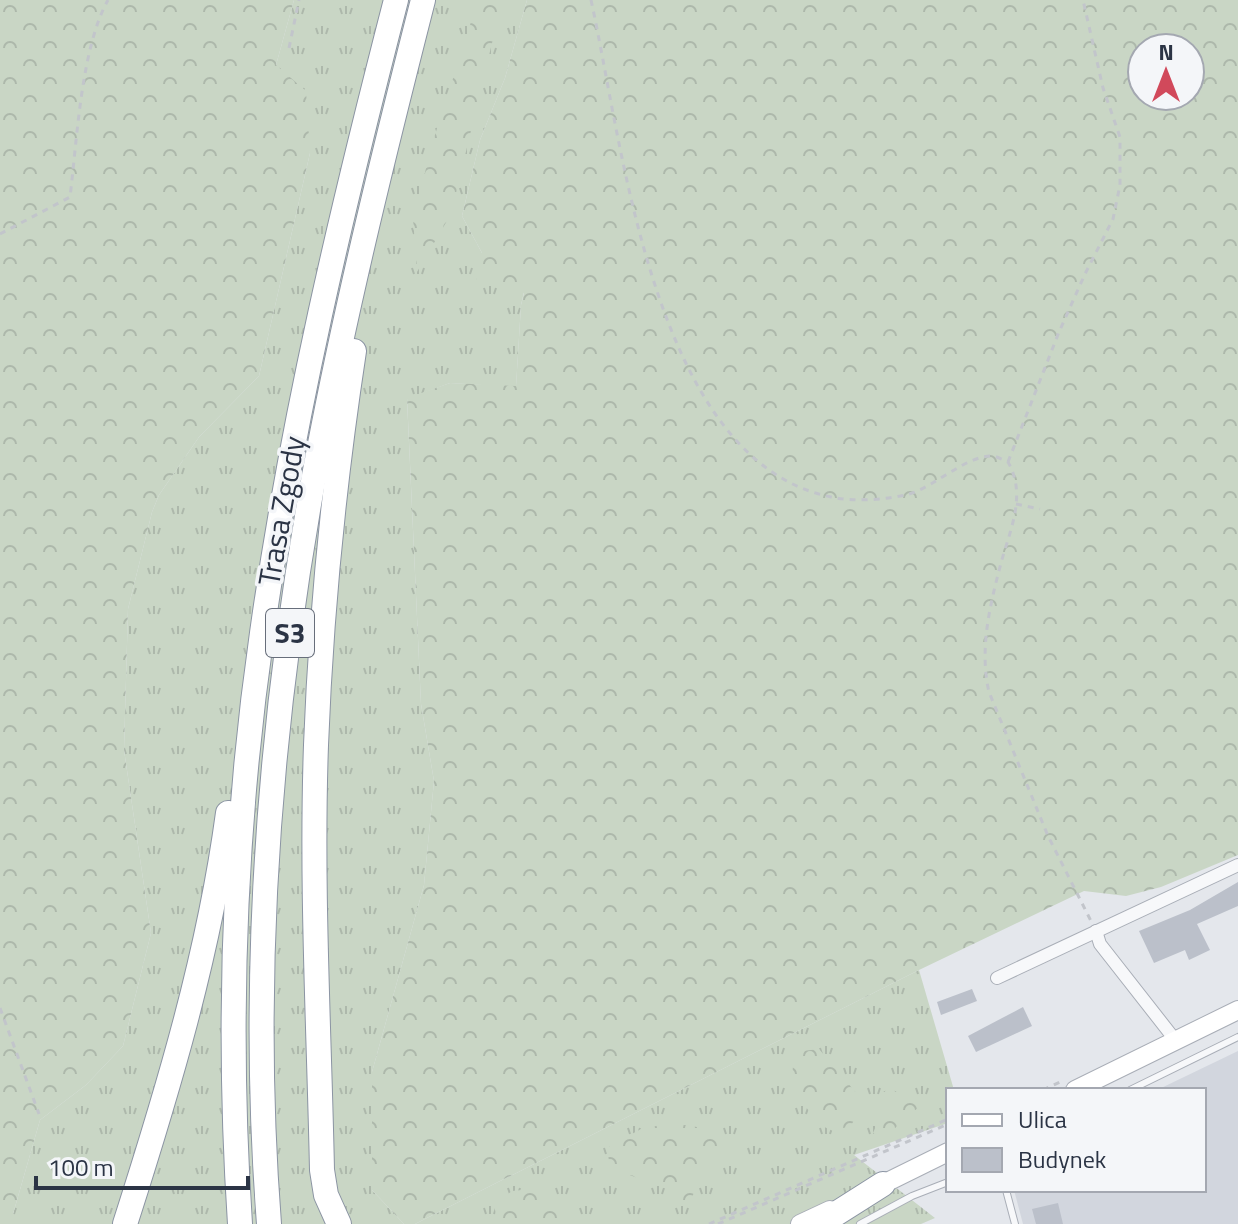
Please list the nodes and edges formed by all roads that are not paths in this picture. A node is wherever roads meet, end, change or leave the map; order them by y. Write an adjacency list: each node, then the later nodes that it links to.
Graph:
1 (396, 0): 4 (highway, Trasa Zgody / S3)
2 (423, 0): 3 (highway, Trasa Zgody / S3)
3 (387, 142): 21 (highway, Trasa Zgody / S3); 22 (highway)
4 (262, 634): 14 (highway); 20 (highway, Trasa Zgody / S3)
5 (1238, 865): 6 (street)
6 (1096, 931): 7 (street); 10 (street)
7 (997, 978)
8 (1238, 1010): 10 (main road)
9 (1238, 1037): 12 (lane)
10 (1176, 1041): 11 (main road)
11 (1079, 1088)
12 (1134, 1088)
13 (946, 1153): 16 (main road)
14 (139, 1179): 18 (highway); 19 (highway)
15 (946, 1183): 25 (lane)
16 (883, 1184): 23 (main road); 24 (highway)
17 (1007, 1192): 26 (lane)
18 (125, 1224)
19 (131, 1224)
20 (240, 1224)
21 (269, 1224)
22 (339, 1224)
23 (800, 1224)
24 (820, 1224)
25 (860, 1224)
26 (1015, 1224)

